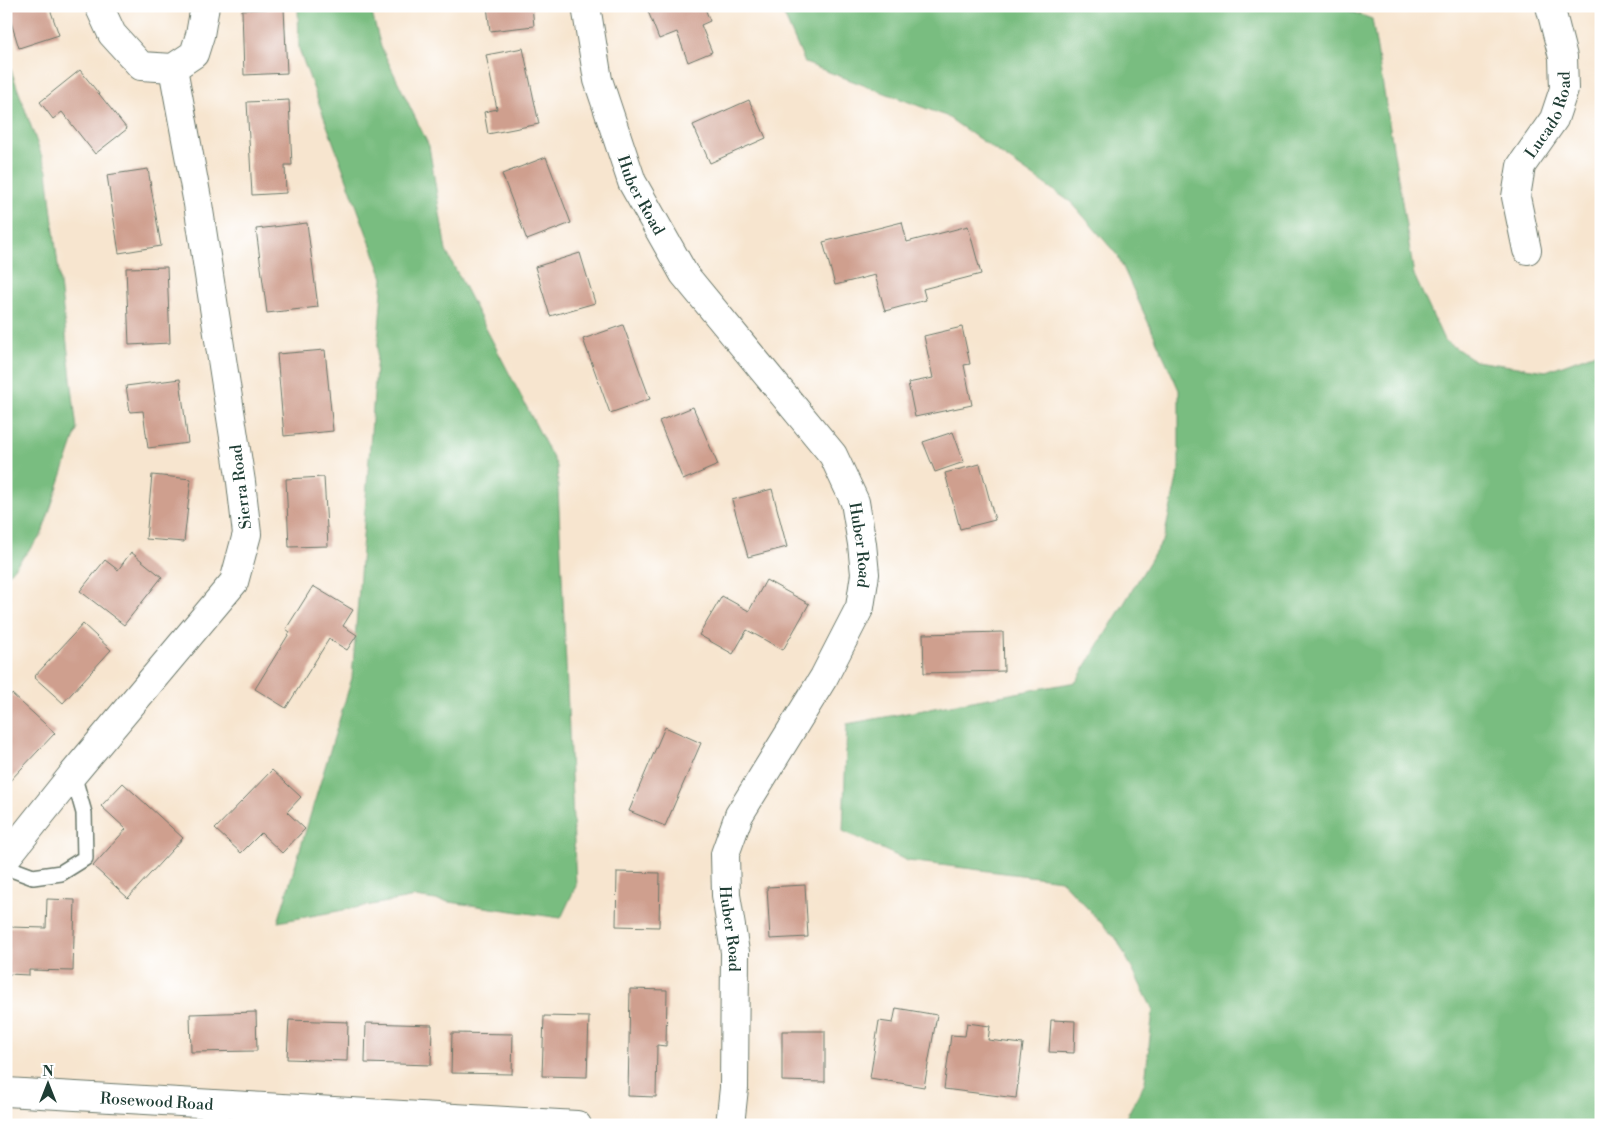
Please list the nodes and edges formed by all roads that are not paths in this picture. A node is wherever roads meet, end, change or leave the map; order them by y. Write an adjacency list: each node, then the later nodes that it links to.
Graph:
1 (99, 6): 5 (street)
2 (205, 6): 5 (street)
3 (586, 6): 12 (street, Huber Road)
4 (1550, 6): 6 (street, Lucado Road)
5 (173, 68): 7 (street, Sierra Road)
6 (1527, 250)
7 (73, 774): 8 (street, Sierra Road); 9 (lane)
8 (6, 858)
9 (6, 867)
10 (6, 1092): 11 (street, Rosewood Road)
11 (577, 1125)
12 (730, 1125)

